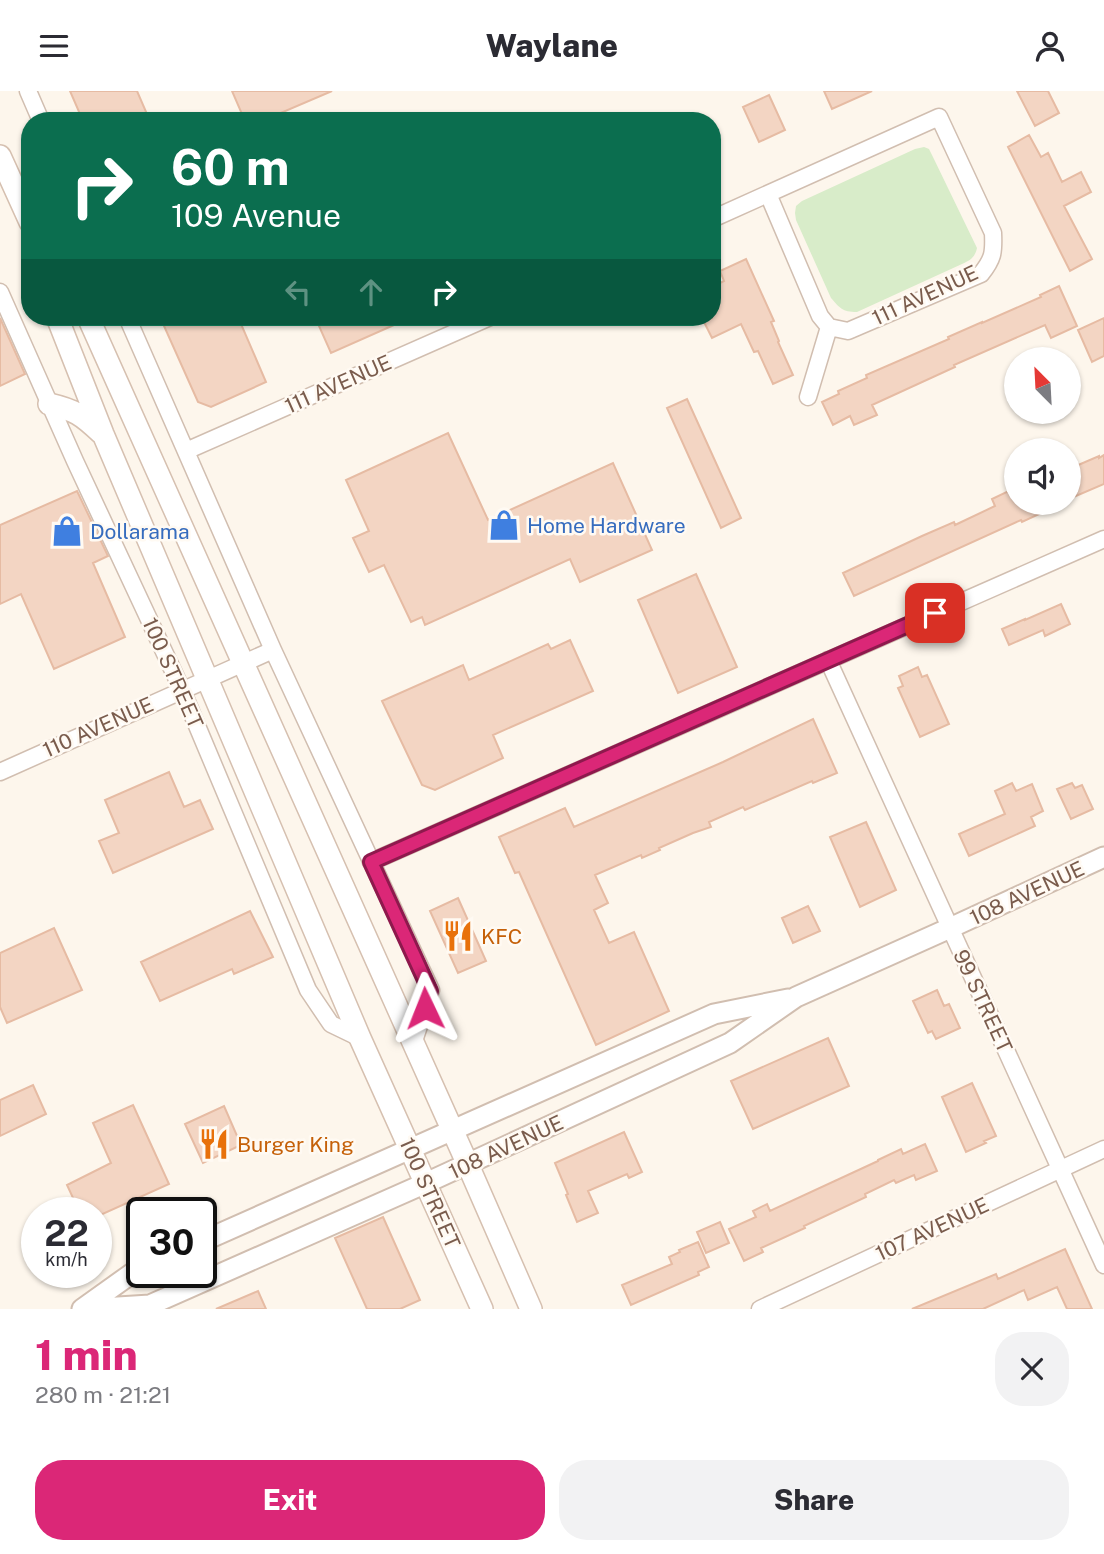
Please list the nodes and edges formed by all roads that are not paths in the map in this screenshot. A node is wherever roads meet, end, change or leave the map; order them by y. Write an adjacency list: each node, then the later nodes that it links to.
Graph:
1 (28, 91): 2 (street)
2 (37, 112)
3 (0, 156): 5 (main road)
4 (768, 194): 6 (street, 111 AVENUE); 12 (street); 12 (street, 111 AVENUE)
5 (21, 202)
6 (721, 215)
7 (0, 292): 14 (street, 100 STREET)
8 (61, 326): 15 (main road, 100 STREET)
9 (92, 326): 20 (main road)
10 (131, 326): 16 (street)
11 (470, 326): 16 (street, 111 AVENUE)
12 (829, 327): 13 (street)
13 (808, 397)
14 (49, 404): 15 (main road); 22 (street, 100 STREET)
15 (103, 434): 21 (main road, 100 STREET)
16 (186, 451): 18 (street)
17 (1104, 539): 19 (street)
18 (273, 650): 20 (street, 110 AVENUE); 25 (street)
19 (828, 660): 25 (street); 26 (street, 99 STREET)
20 (243, 663): 21 (street, 110 AVENUE); 29 (main road)
21 (208, 678): 22 (street, 110 AVENUE); 28 (main road, 100 STREET)
22 (182, 690): 23 (street, 110 AVENUE); 28 (street, 100 STREET)
23 (0, 772)
24 (1104, 857): 26 (street, 108 AVENUE)
25 (371, 862): 29 (street)
26 (950, 928): 27 (street, 108 AVENUE); 34 (street, 99 STREET)
27 (796, 997): 30 (street, 108 AVENUE); 33 (street, 108 AVENUE)
28 (360, 1038): 32 (main road, 100 STREET)
29 (413, 1044): 30 (main road)
30 (452, 1131): 32 (street, 108 AVENUE); 33 (main road)
31 (1104, 1149): 34 (street, 107 AVENUE)
32 (411, 1150): 35 (main road, 100 STREET); 36 (street, 108 AVENUE)
33 (468, 1165): 35 (street, 108 AVENUE); 41 (main road)
34 (1060, 1168): 37 (street, 99 STREET); 42 (street, 107 AVENUE)
35 (426, 1184): 39 (street, 108 AVENUE); 40 (main road, 100 STREET)
36 (217, 1236)
37 (1104, 1265)
38 (126, 1277): 39 (street, 108 AVENUE)
39 (84, 1309)
40 (482, 1309)
41 (531, 1309)
42 (760, 1309)

